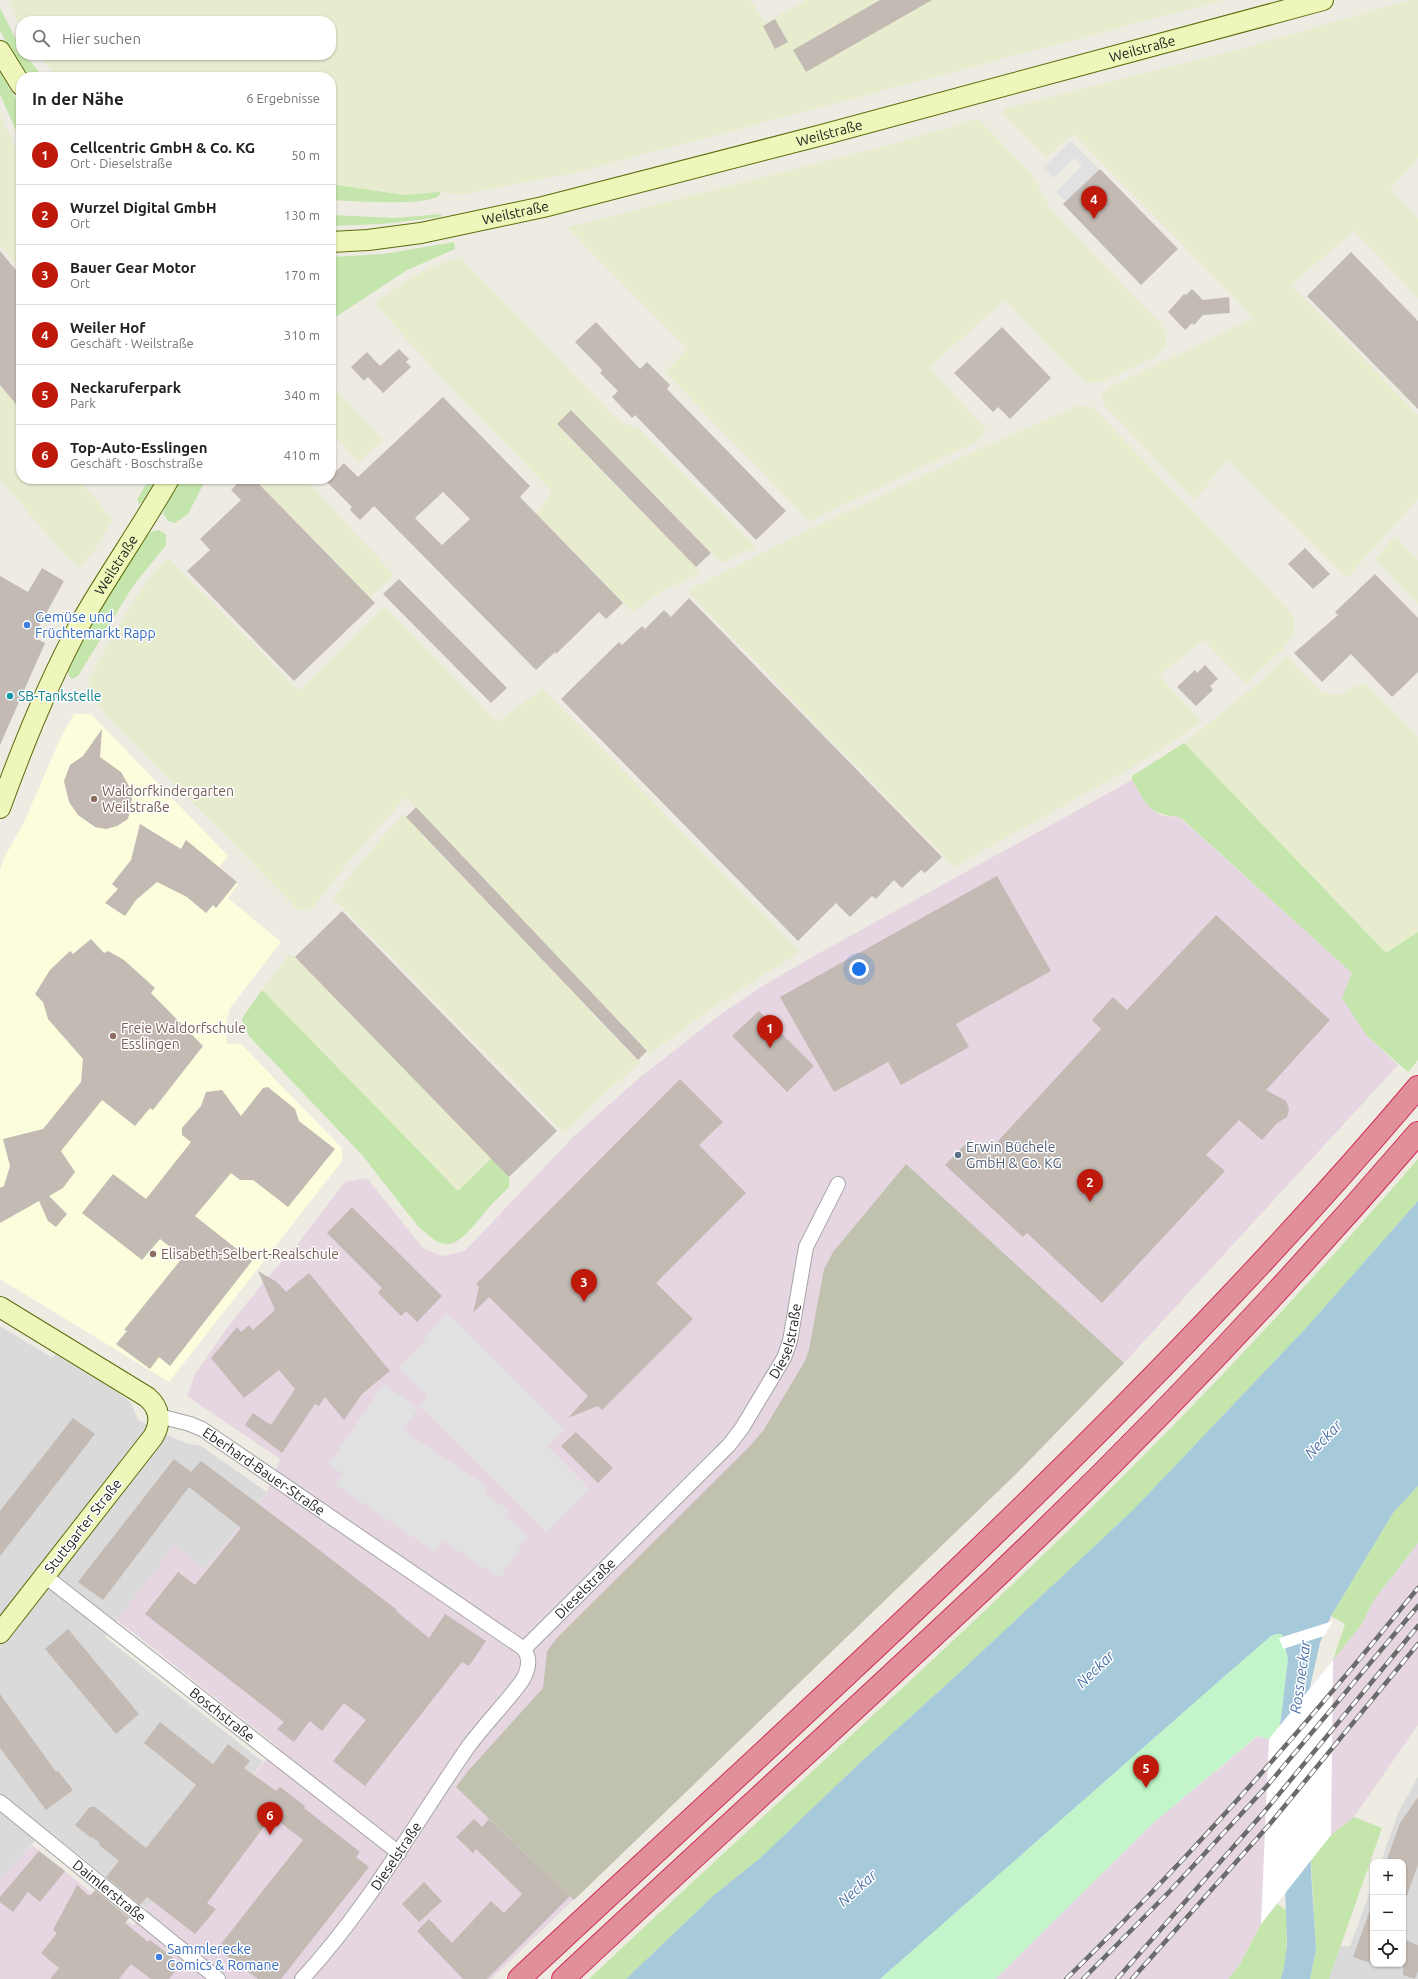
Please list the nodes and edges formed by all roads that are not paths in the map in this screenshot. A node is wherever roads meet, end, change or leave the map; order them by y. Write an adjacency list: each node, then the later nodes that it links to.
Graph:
1 (1323, 0): 4 (main road, Weilstraße)
2 (0, 51): 3 (main road)
3 (16, 77)
4 (336, 242)
5 (166, 484): 6 (main road, Weilstraße)
6 (0, 808)
7 (1418, 1087): 19 (highway)
8 (1418, 1133): 20 (highway)
9 (838, 1184): 14 (street, Dieselstraße)
10 (0, 1307): 11 (main road)
11 (159, 1416): 12 (main road, Stuttgarter Straße); 14 (street, Eberhard-Bauer-Straße)
12 (45, 1576): 13 (main road, Stuttgarter Straße); 16 (street, Boschstraße)
13 (0, 1633)
14 (524, 1648): 16 (street, Dieselstraße)
15 (0, 1802): 17 (street, Daimlerstraße)
16 (399, 1853): 18 (street, Dieselstraße)
17 (218, 1979)
18 (302, 1979)
19 (519, 1979)
20 (564, 1979)

